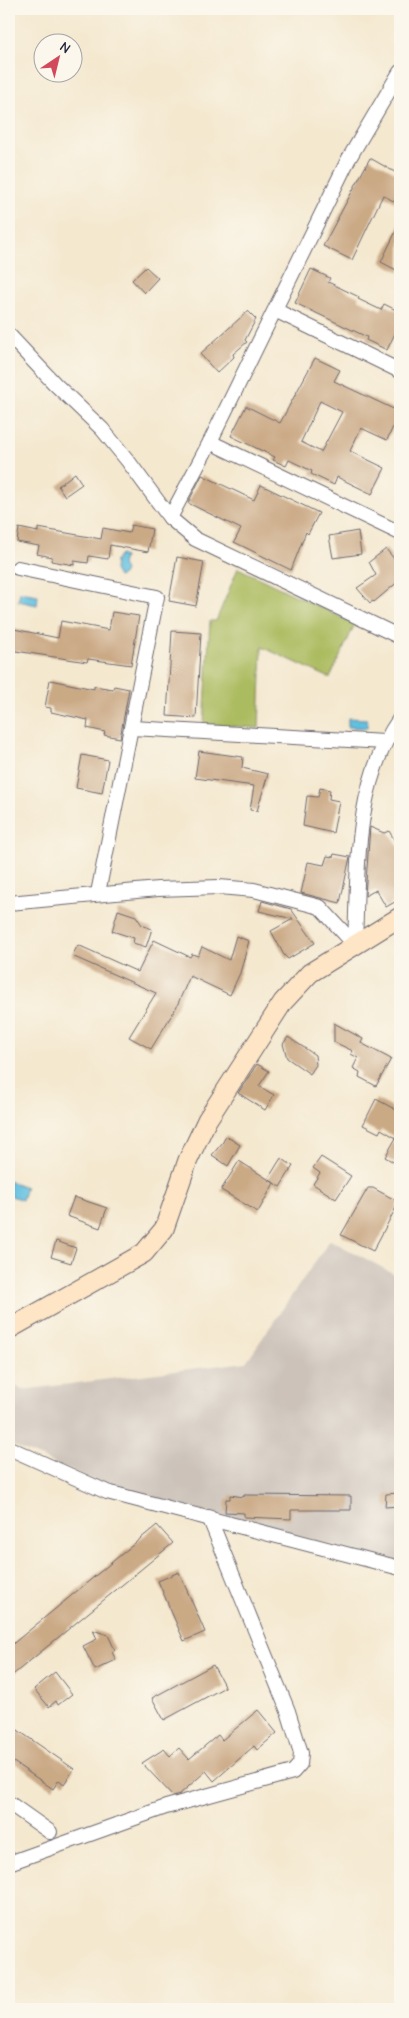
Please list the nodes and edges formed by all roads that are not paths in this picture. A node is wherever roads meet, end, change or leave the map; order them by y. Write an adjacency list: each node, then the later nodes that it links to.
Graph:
1 (400, 72): 5 (street)
2 (281, 313): 4 (street)
3 (9, 335): 6 (street)
4 (400, 371)
5 (210, 442): 6 (street); 7 (street)
6 (170, 518): 9 (street)
7 (400, 533)
8 (18, 568): 11 (street)
9 (400, 637)
10 (400, 718): 12 (street)
11 (132, 728): 12 (street); 13 (street)
12 (385, 742): 16 (street)
13 (98, 893): 14 (street); 16 (street)
14 (9, 903)
15 (400, 917): 16 (street)
16 (355, 945): 17 (street)
17 (9, 1329)
18 (9, 1448): 19 (street)
19 (209, 1517): 20 (street); 23 (street)
20 (400, 1568)
21 (9, 1802): 22 (street)
22 (50, 1832)
23 (9, 1864)

